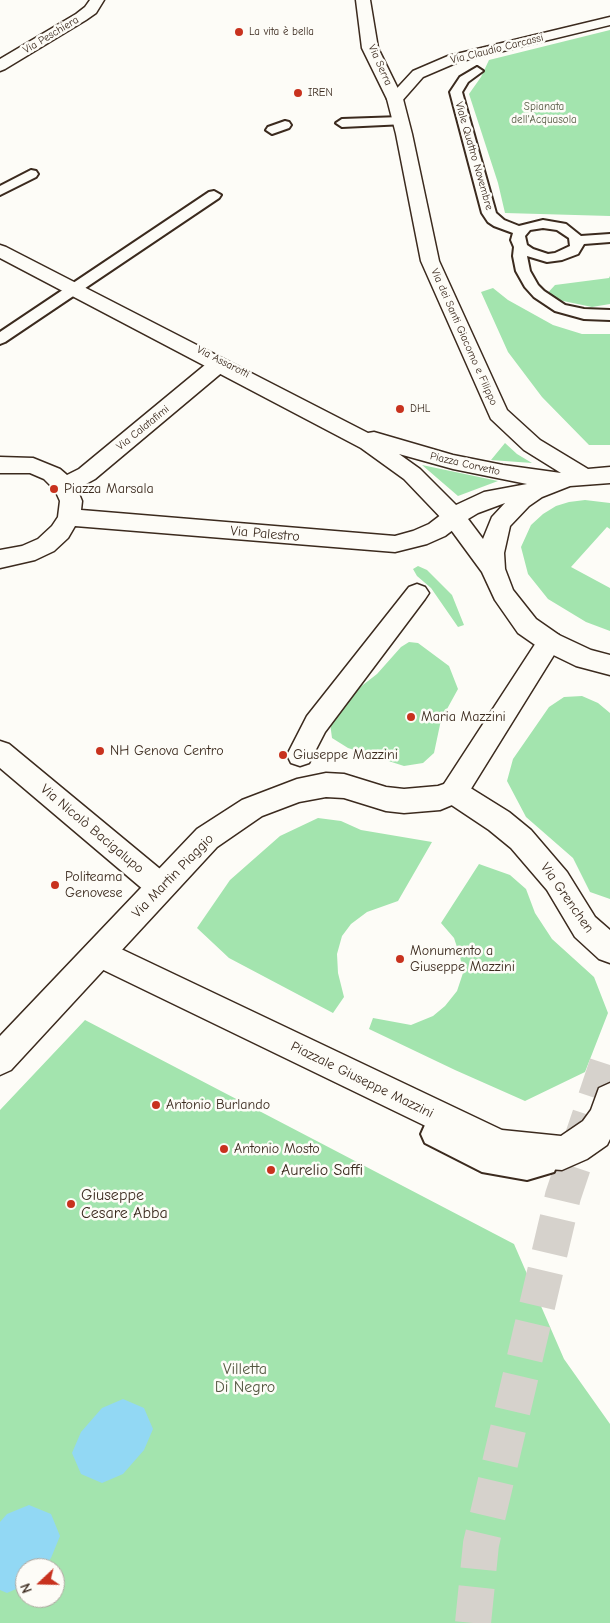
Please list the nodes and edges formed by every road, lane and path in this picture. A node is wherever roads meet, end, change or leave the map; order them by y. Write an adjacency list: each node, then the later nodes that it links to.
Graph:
1 (97, 0): 4 (street, Via Peschiera)
2 (363, 0): 6 (street, Via Serra)
3 (610, 21): 6 (street, Via Claudio Carcassi)
4 (0, 66)
5 (477, 71): 14 (lane, Viale Quattro Novembre)
6 (395, 99): 7 (street, Via dei Santi Giacomo e Filippo)
7 (401, 121): 8 (lane); 26 (street, Via dei Santi Giacomo e Filippo)
8 (342, 124)
9 (285, 125): 10 (lane)
10 (272, 130)
11 (31, 174): 12 (lane)
12 (0, 191)
13 (214, 195): 19 (lane)
14 (521, 231): 16 (lane); 17 (lane)
15 (610, 238): 16 (lane)
16 (577, 240): 17 (lane)
17 (521, 247): 20 (lane)
18 (0, 251): 19 (street, Via Assarotti)
19 (73, 288): 21 (lane); 22 (street, Via Assarotti); 23 (street, Via Assarotti)
20 (610, 316)
21 (0, 339)
22 (218, 365): 23 (street, Via Assarotti); 28 (street, Via Calatafimi)
23 (371, 441): 27 (street, Piazza Corvetto); 31 (street, Piazza Corvetto)
24 (0, 466): 28 (street)
25 (610, 475): 26 (street, Piazza Corvetto)
26 (582, 476): 27 (street, Piazza Corvetto)
27 (559, 481): 29 (street, Piazza Corvetto)
28 (65, 486): 30 (street)
29 (534, 491): 31 (street, Piazza Corvetto); 33 (street, Piazza Corvetto)
30 (69, 517): 31 (street, Via Palestro); 32 (street)
31 (454, 517): 33 (street, Piazza Corvetto)
32 (0, 560)
33 (493, 568): 35 (street, Piazza Corvetto)
34 (417, 594): 38 (street)
35 (550, 642): 36 (street, Piazza Corvetto); 39 (street)
36 (610, 665)
37 (0, 752): 40 (street, Via Nicolò Bacigalupo)
38 (300, 755)
39 (454, 792): 40 (street, Via Martin Piaggio); 41 (street, Via Grenchen)
40 (161, 886): 42 (street, Via Martin Piaggio)
41 (610, 949)
42 (100, 953): 43 (street, Via Martin Piaggio); 46 (street, Piazzale Giuseppe Mazzini)
43 (0, 1059)
44 (610, 1100): 46 (street)
45 (434, 1134): 46 (lane)
46 (562, 1153)

